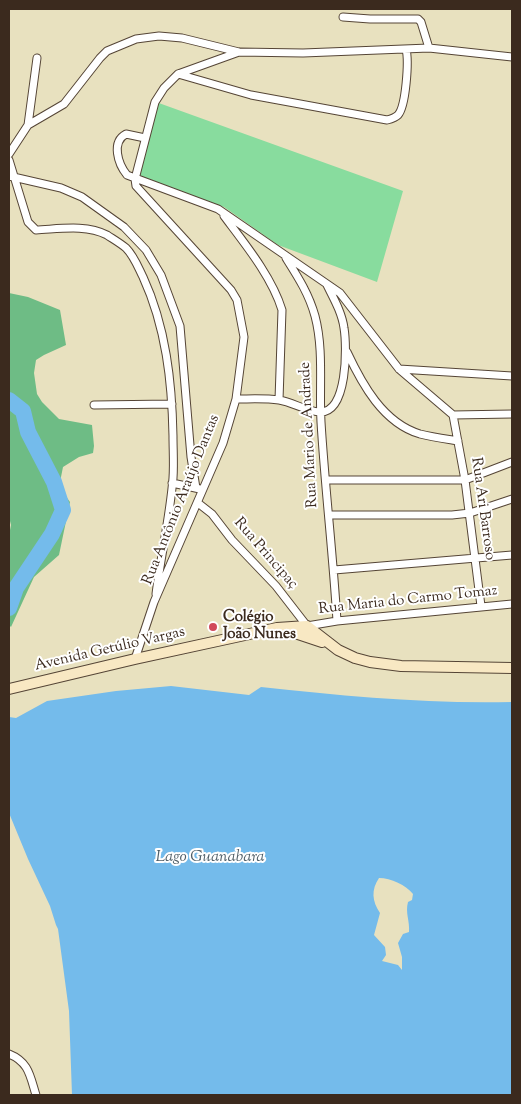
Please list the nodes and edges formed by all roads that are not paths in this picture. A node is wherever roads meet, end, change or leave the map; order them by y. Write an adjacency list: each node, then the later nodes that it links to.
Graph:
1 (343, 17): 2 (street)
2 (429, 48): 3 (street); 5 (street)
3 (406, 49): 4 (street); 7 (street)
4 (239, 52): 7 (street); 8 (street)
5 (512, 57)
6 (37, 58): 8 (street)
7 (178, 74): 9 (street)
8 (28, 125): 10 (street)
9 (145, 138): 13 (street); 13 (street, Rua Antônio Araújo Dantas)
10 (9, 154)
11 (9, 160): 12 (street)
12 (12, 177): 23 (street); 32 (street)
13 (135, 179): 14 (street); 20 (street, Rua Antônio Araújo Dantas)
14 (218, 209): 15 (street); 21 (street)
15 (284, 256): 16 (street); 24 (street, Rua Mario de Andrade)
16 (326, 284): 17 (street); 18 (street)
17 (346, 351): 24 (street); 27 (street)
18 (400, 369): 19 (street); 26 (street)
19 (512, 376)
20 (236, 399): 21 (street); 32 (street, Rua Antônio Araújo Dantas)
21 (279, 400): 24 (street)
22 (94, 404): 23 (street)
23 (172, 404): 31 (street)
24 (320, 412): 29 (street, Rua Mario de Andrade)
25 (512, 414): 26 (street)
26 (453, 415): 27 (street, Rua Ari Barroso)
27 (458, 442): 30 (street, Rua Ari Barroso)
28 (512, 462): 30 (street)
29 (326, 480): 30 (street); 36 (street, Rua Mario de Andrade)
30 (465, 480): 35 (street, Rua Ari Barroso)
31 (172, 483): 32 (street); 40 (street)
32 (199, 489): 34 (street, Rua Antônio Araújo Dantas)
33 (512, 499): 35 (street)
34 (198, 503): 40 (street, Rua Antônio Araújo Dantas); 44 (street, Rua Principaç)
35 (470, 513): 36 (street); 38 (street, Rua Ari Barroso)
36 (329, 515): 39 (street, Rua Mario de Andrade)
37 (512, 555): 38 (street)
38 (475, 558): 39 (street); 42 (street, Rua Ari Barroso)
39 (334, 570): 43 (street, Rua Mario de Andrade)
40 (154, 602): 47 (street, Rua Antônio Araújo Dantas)
41 (512, 604): 42 (street, Rua Maria do Carmo Tomaz)
42 (481, 606): 43 (street, Rua Maria do Carmo Tomaz)
43 (337, 620): 44 (street, Rua Maria do Carmo Tomaz)
44 (307, 626): 45 (main road, Avenida Getúlio Vargas); 46 (main road, Avenida Getúlio Vargas)
45 (277, 628): 46 (main road, Avenida Getúlio Vargas); 47 (main road, Avenida Getúlio Vargas)
46 (338, 650): 48 (main road, Avenida Getúlio Vargas)
47 (135, 659): 49 (main road, Avenida Getúlio Vargas)
48 (512, 668)
49 (9, 689)
50 (9, 1054): 51 (street)
51 (36, 1095)

